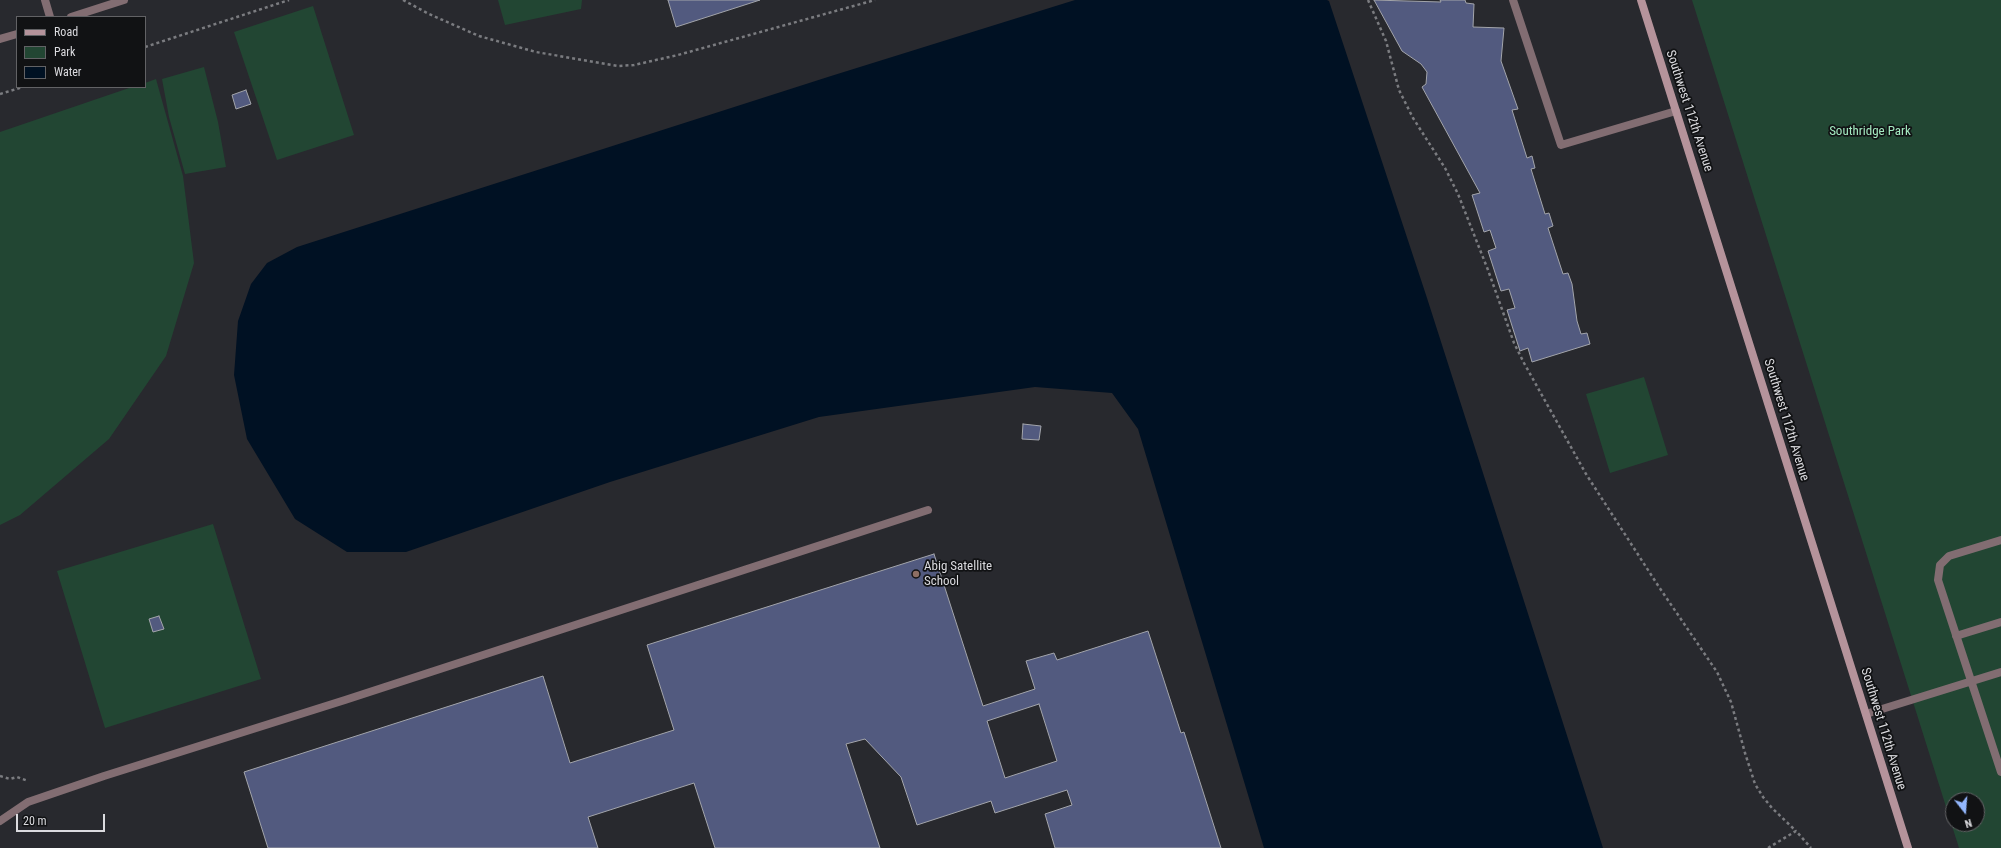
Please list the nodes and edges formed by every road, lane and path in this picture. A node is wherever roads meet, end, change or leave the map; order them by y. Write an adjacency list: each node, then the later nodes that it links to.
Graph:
1 (44, 0): 10 (street)
2 (124, 0): 9 (street)
3 (289, 0): 14 (path)
4 (403, 0): 5 (path)
5 (874, 0)
6 (1368, 0): 29 (path)
7 (1514, 0): 17 (street)
8 (1641, 0): 17 (street, Southwest 112th Avenue)
9 (101, 3): 11 (street)
10 (50, 16)
11 (73, 16)
12 (16, 34): 13 (street)
13 (0, 39)
14 (146, 47)
15 (20, 88): 16 (path)
16 (0, 94)
17 (1676, 111): 24 (street, Southwest 112th Avenue)
18 (928, 510): 28 (street)
19 (2001, 540): 21 (street)
20 (2001, 622): 21 (street)
21 (1956, 636): 23 (street)
22 (2001, 672): 23 (street)
23 (1972, 681): 24 (street); 25 (street)
24 (1866, 714): 32 (street, Southwest 112th Avenue)
25 (2001, 772)
26 (0, 776): 27 (path)
27 (30, 782)
28 (0, 821)
29 (1796, 831): 30 (path); 31 (path)
30 (1768, 848)
31 (1811, 848)
32 (1908, 848)

